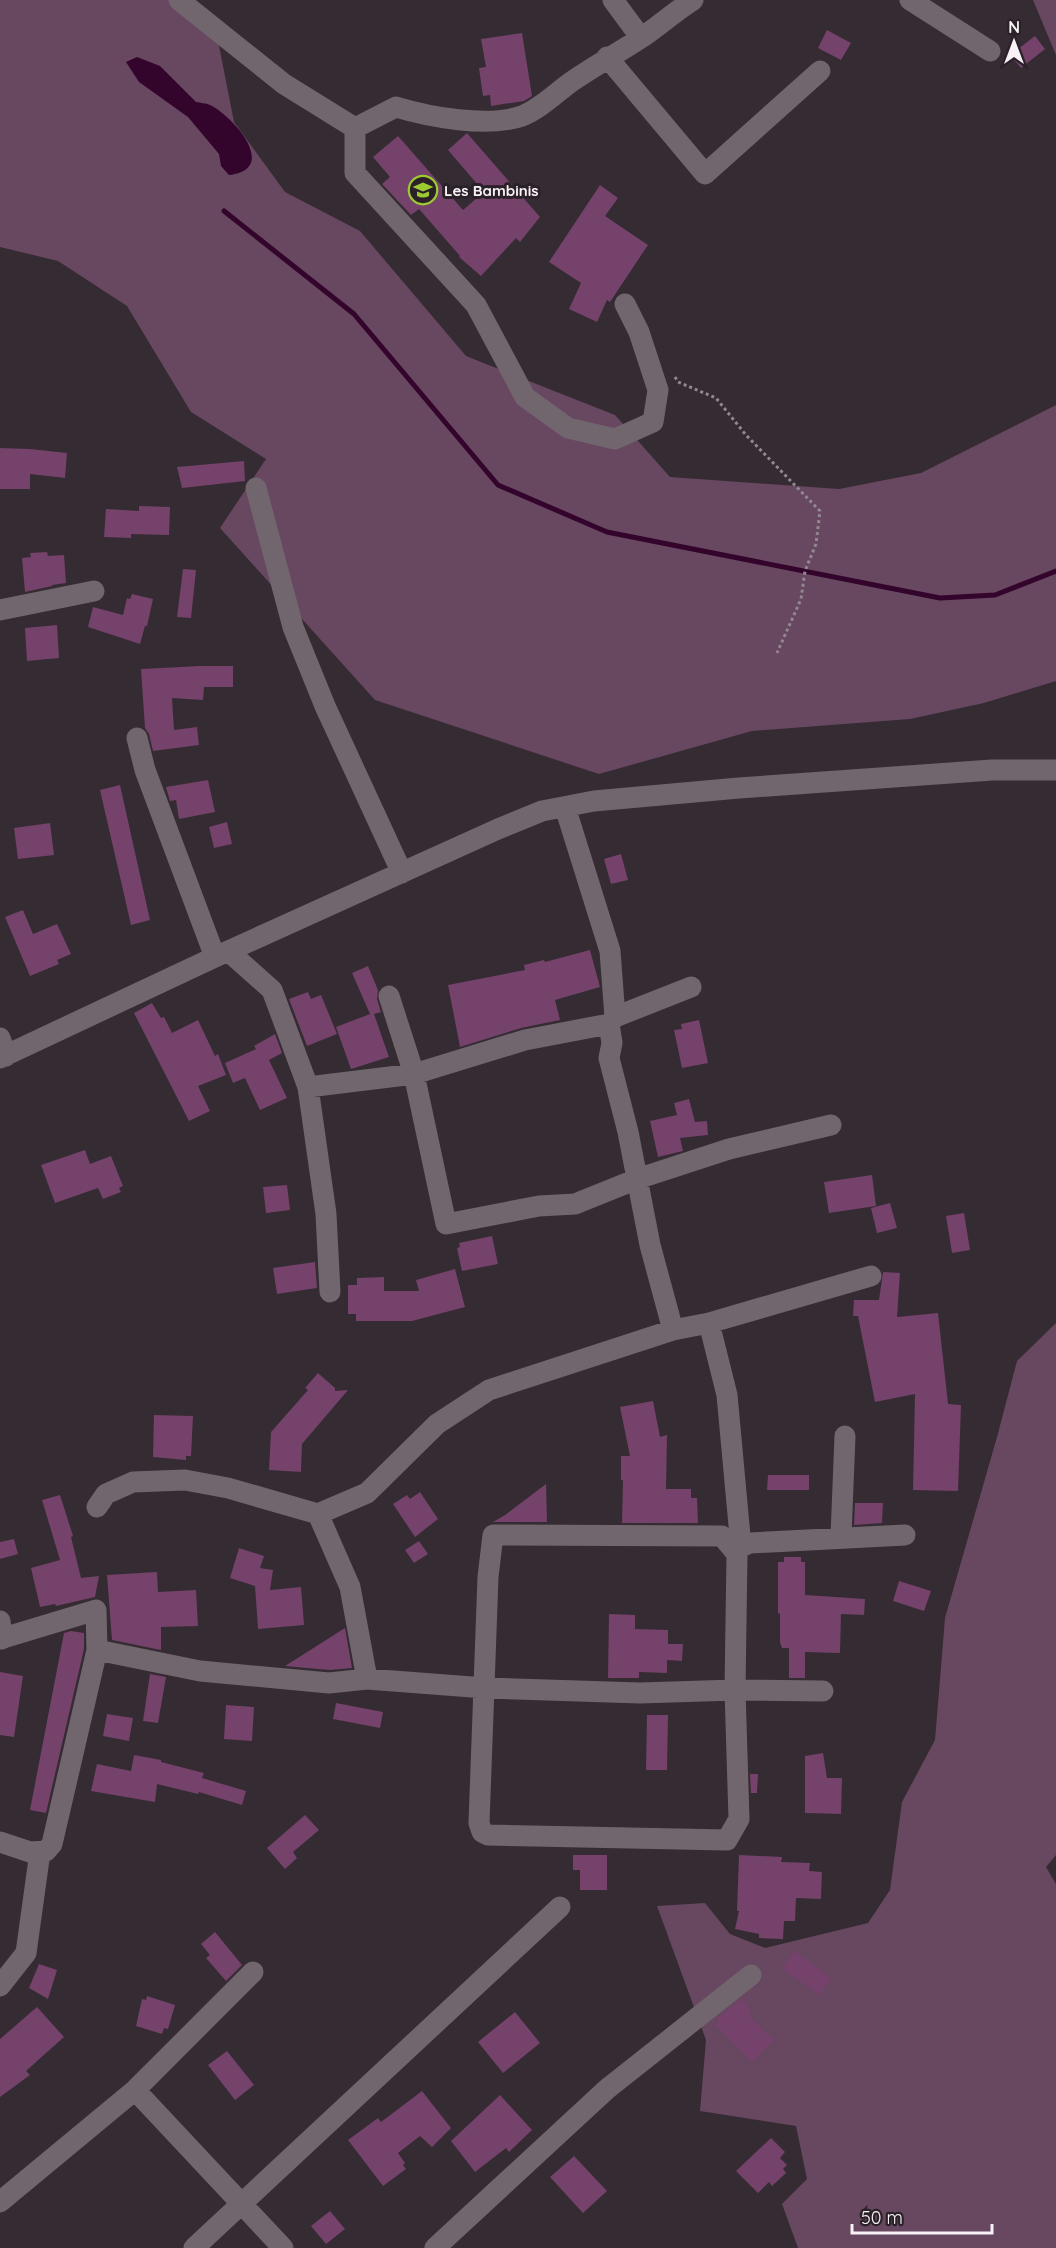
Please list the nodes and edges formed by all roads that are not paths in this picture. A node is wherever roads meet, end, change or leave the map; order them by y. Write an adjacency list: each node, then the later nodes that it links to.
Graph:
1 (179, 0): 9 (street)
2 (613, 0): 5 (street)
3 (693, 0): 5 (street)
4 (910, 0): 6 (street)
5 (642, 38): 7 (street)
6 (990, 51)
7 (607, 57): 8 (street); 9 (street)
8 (820, 71)
9 (355, 128): 10 (street)
10 (625, 304)
11 (256, 488): 17 (street)
12 (94, 591): 13 (street)
13 (0, 610)
14 (137, 738): 18 (street)
15 (1056, 770): 16 (street)
16 (565, 807): 17 (street); 21 (street)
17 (402, 873): 18 (street)
18 (222, 954): 22 (street); 24 (street)
19 (691, 987): 21 (street)
20 (389, 996): 23 (street)
21 (612, 1021): 23 (street); 26 (street)
22 (2, 1051)
23 (414, 1074): 24 (street); 26 (street)
24 (308, 1087): 28 (street)
25 (831, 1125): 26 (street)
26 (637, 1179): 30 (street)
27 (871, 1276): 29 (street)
28 (330, 1292)
29 (709, 1323): 30 (street); 36 (street)
30 (673, 1330): 33 (street)
31 (845, 1436): 35 (street)
32 (97, 1506): 33 (street)
33 (318, 1514): 39 (street)
34 (905, 1535): 35 (street)
35 (841, 1536): 36 (street)
36 (739, 1550): 40 (street); 41 (street)
37 (1, 1633): 38 (street)
38 (97, 1650): 39 (street); 44 (street)
39 (368, 1679): 40 (street)
40 (485, 1688): 41 (street); 41 (street)
41 (735, 1690): 42 (street)
42 (823, 1691)
43 (0, 1842): 44 (street)
44 (40, 1852): 48 (street)
45 (560, 1907): 51 (street)
46 (253, 1972): 49 (street)
47 (751, 1975): 54 (street)
48 (0, 1986)
49 (135, 2090): 50 (street); 51 (street)
50 (0, 2202)
51 (240, 2203): 52 (street); 53 (street)
52 (194, 2248)
53 (283, 2248)
54 (435, 2248)

